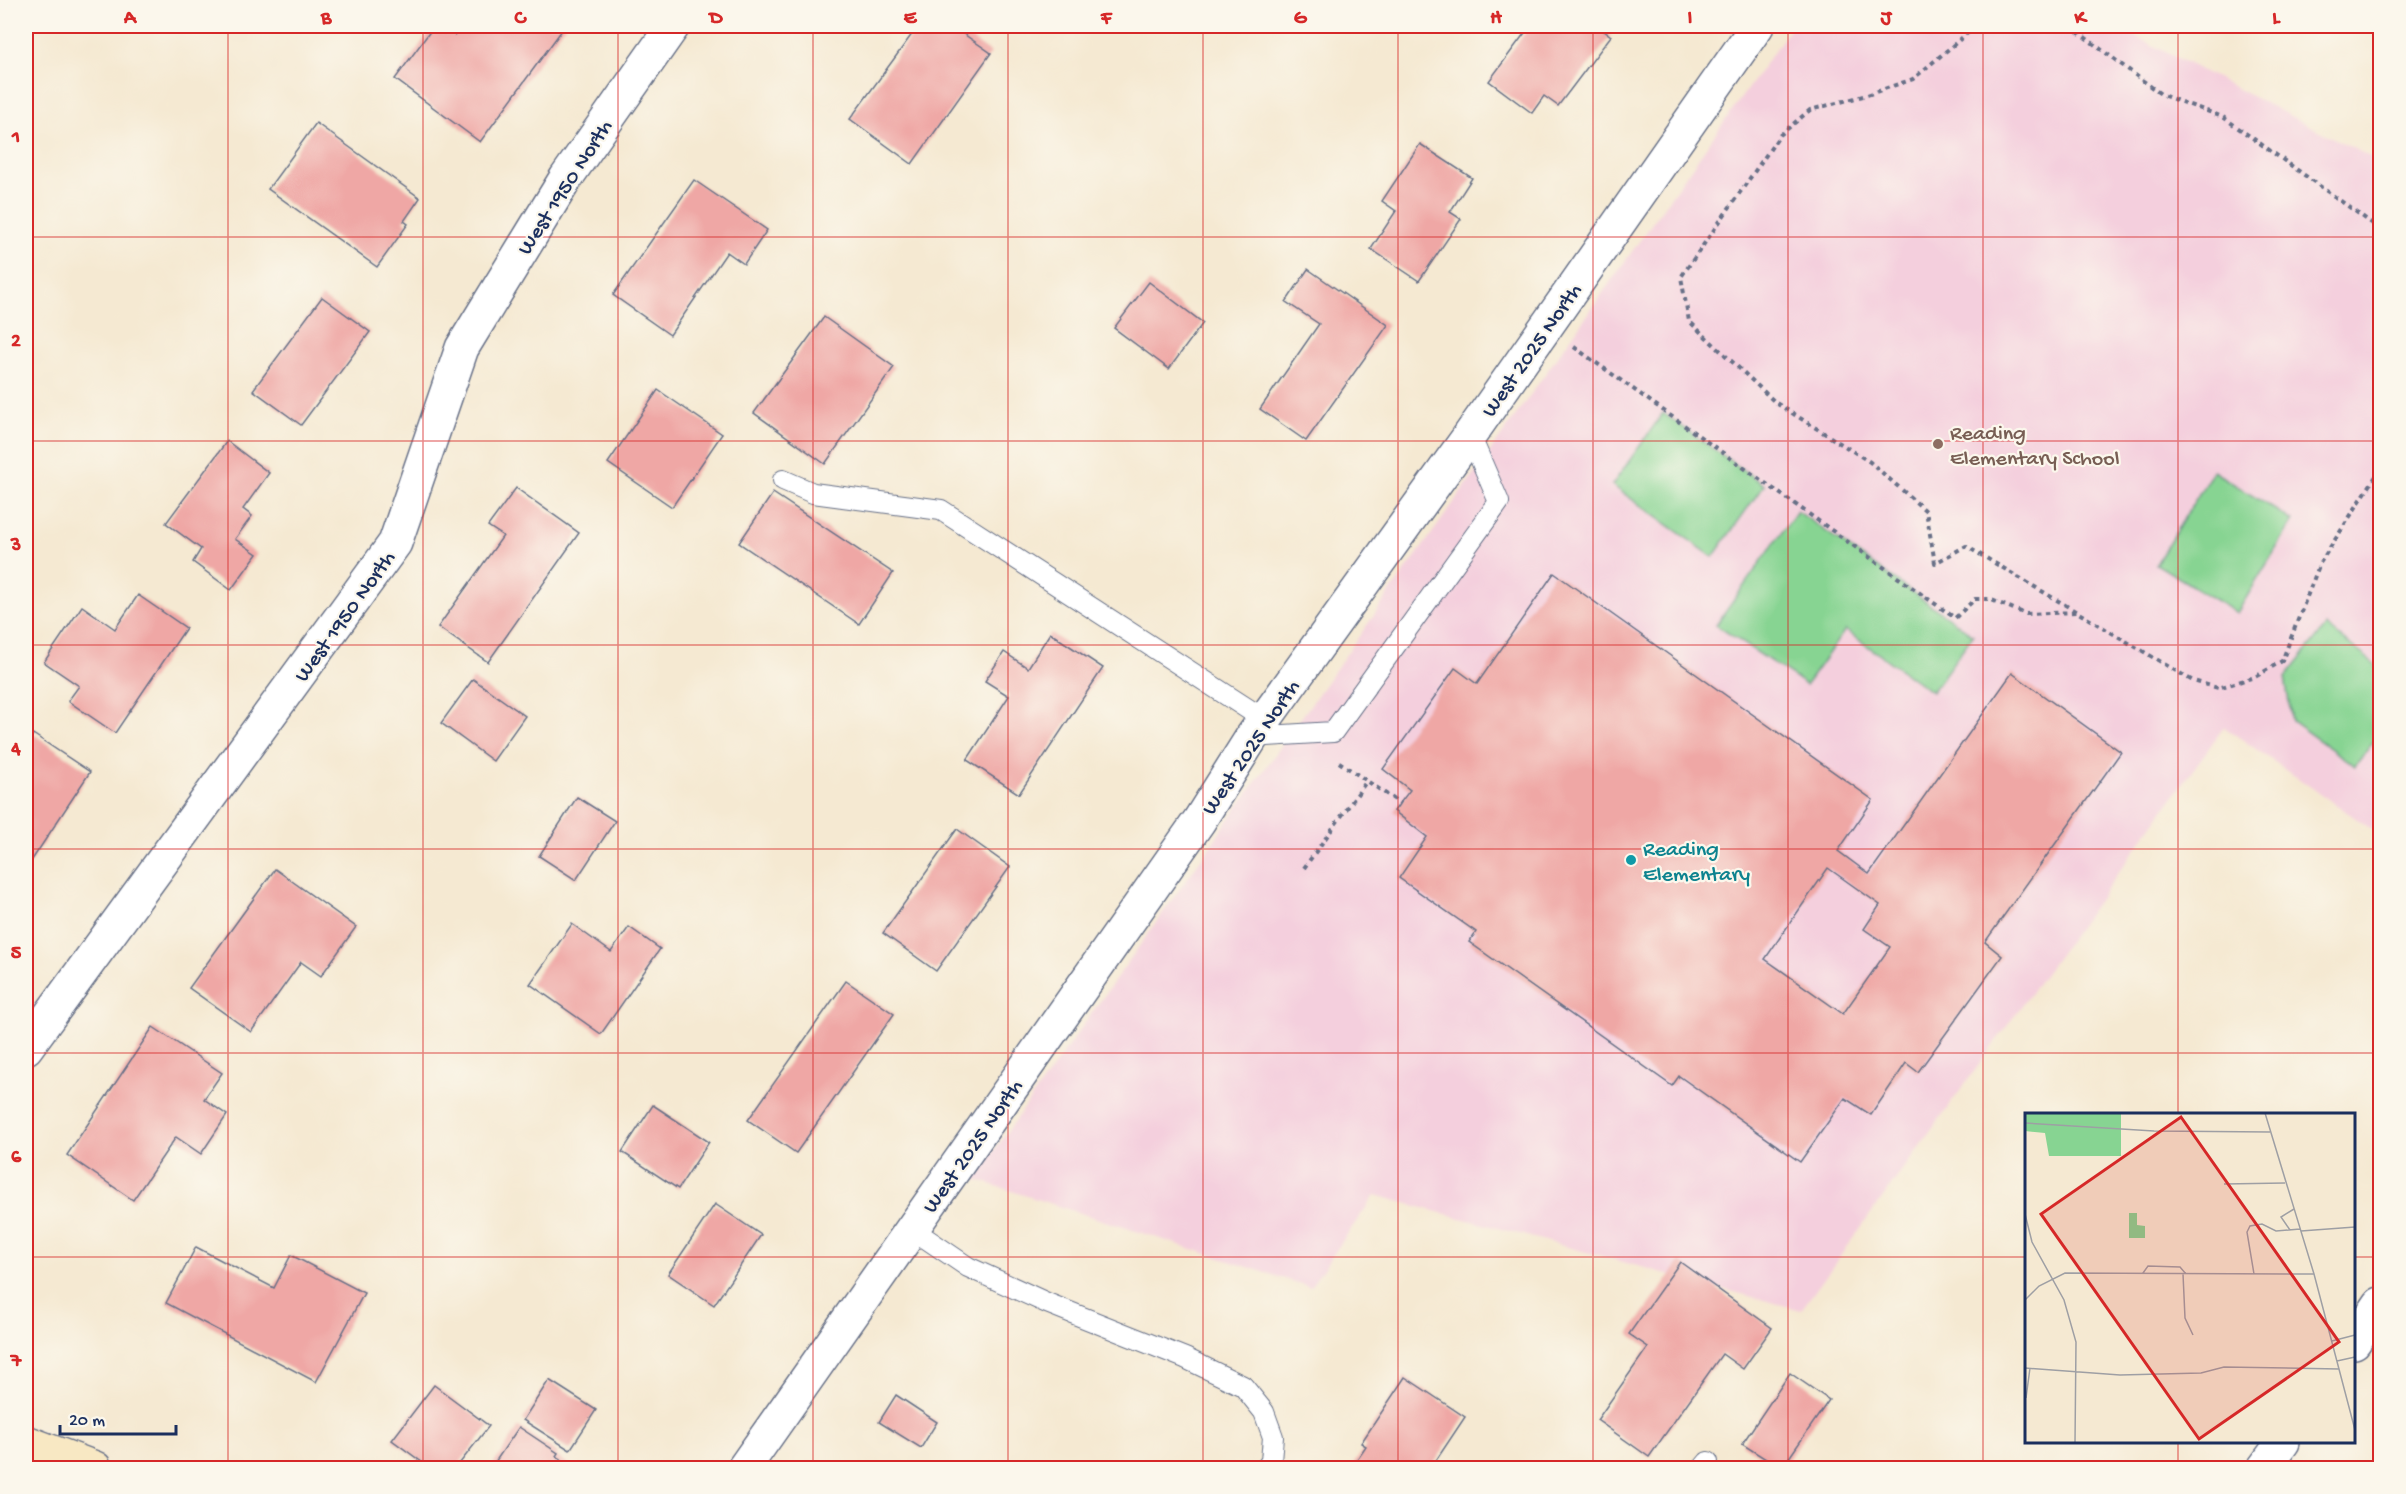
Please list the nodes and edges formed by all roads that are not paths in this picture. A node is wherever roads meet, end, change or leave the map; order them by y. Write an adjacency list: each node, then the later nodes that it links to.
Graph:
1 (673, 26): 6 (street, West 1950 North)
2 (1757, 26): 3 (street, West 2025 North)
3 (1470, 435): 5 (street, West 2025 North); 5 (lane)
4 (783, 480): 5 (lane)
5 (1258, 729): 7 (street, West 2025 North)
6 (26, 1048)
7 (912, 1229): 13 (street, West 2025 North); 14 (lane)
8 (2380, 1304): 9 (street)
9 (2355, 1341)
10 (2282, 1443): 15 (street)
11 (32, 1453): 12 (main road)
12 (95, 1468)
13 (744, 1468)
14 (1266, 1468)
15 (2264, 1468)

